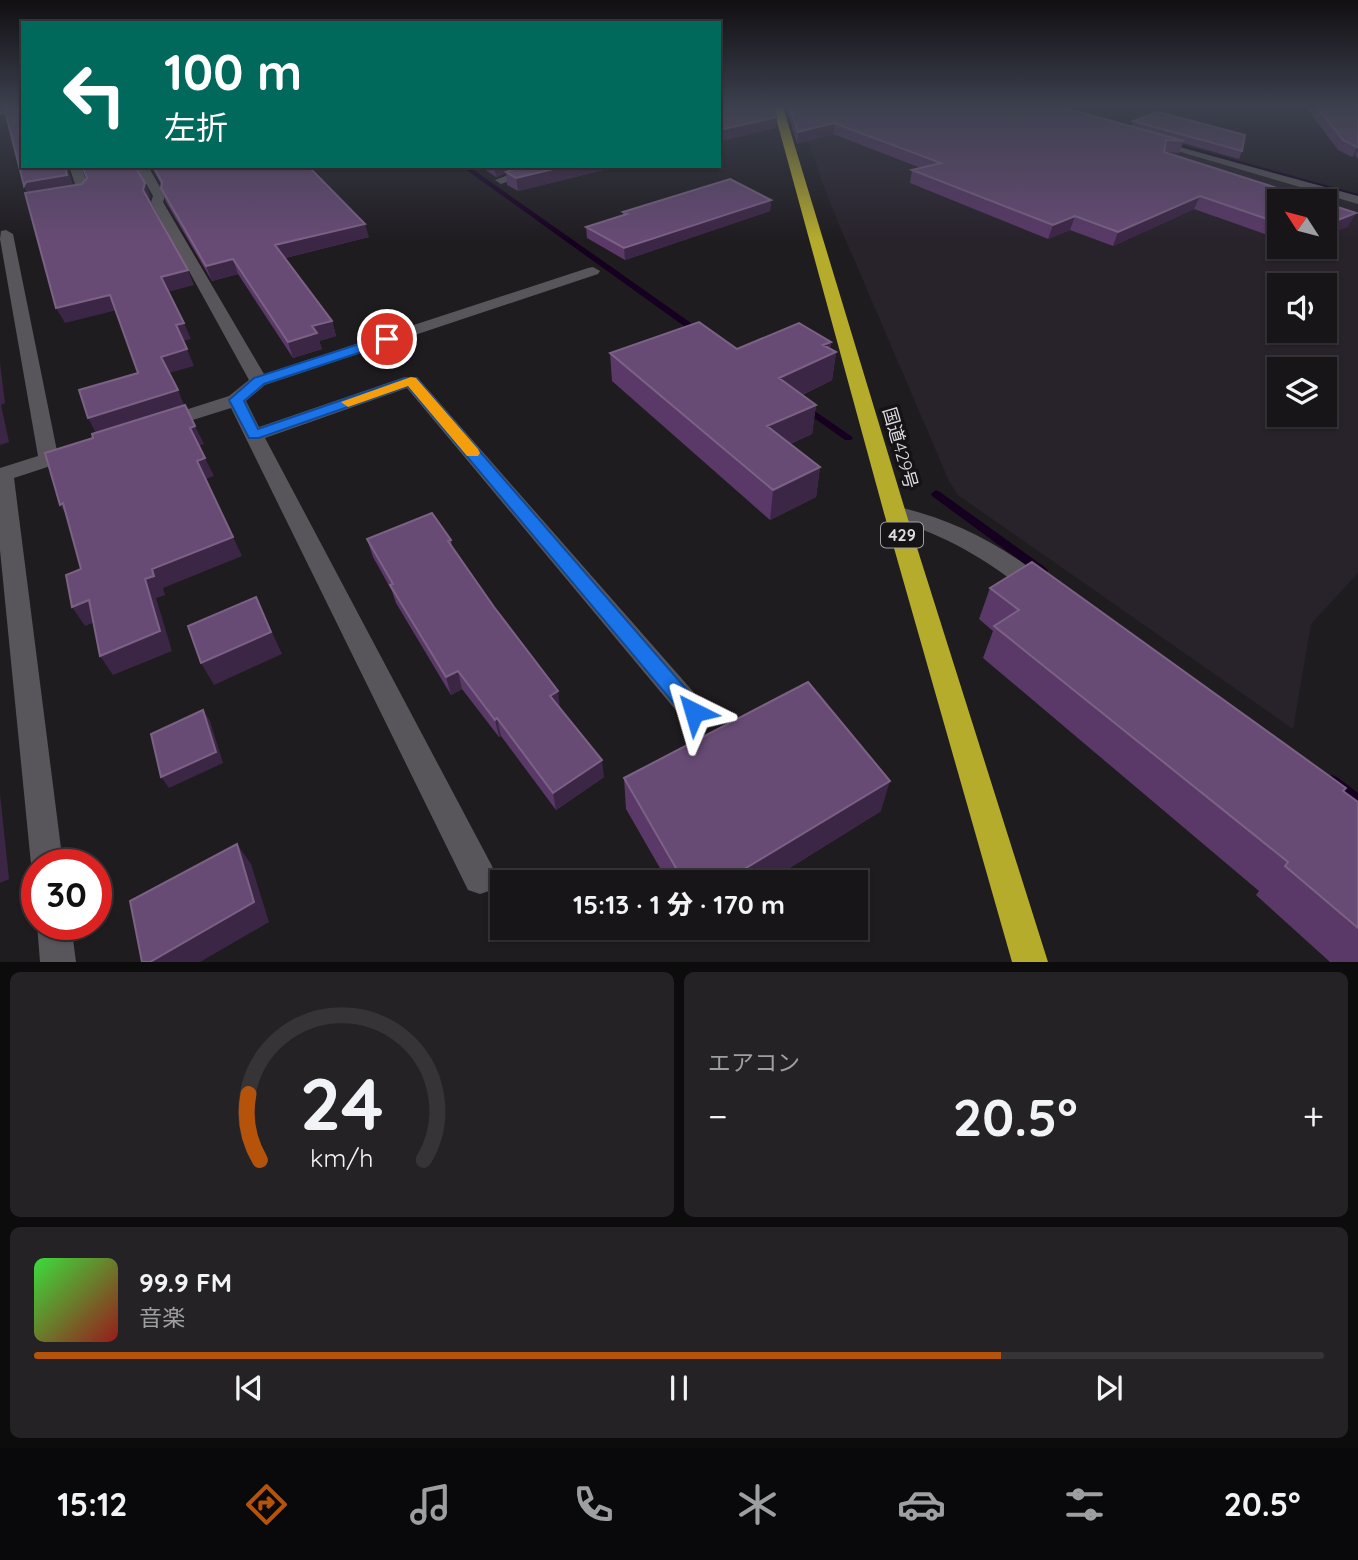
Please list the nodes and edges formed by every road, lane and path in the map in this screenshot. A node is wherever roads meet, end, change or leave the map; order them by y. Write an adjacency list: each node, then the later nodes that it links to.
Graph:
1 (791, 152): 19 (highway, 国道429号 / 429)
2 (1193, 152): 8 (street)
3 (76, 168): 7 (street)
4 (143, 168): 12 (street)
5 (539, 168): 6 (street)
6 (500, 180)
7 (48, 199)
8 (1358, 200)
9 (6, 233): 10 (street)
10 (5, 256): 17 (street)
11 (593, 271): 12 (street)
12 (259, 381): 13 (street)
13 (236, 400): 14 (street); 15 (street)
14 (149, 428)
15 (254, 435): 21 (street); 23 (street)
16 (86, 448): 17 (street)
17 (49, 460): 18 (street)
18 (1, 475): 22 (street)
19 (895, 513): 20 (street); 26 (highway, 国道429号 / 429)
20 (1057, 601)
21 (694, 712)
22 (45, 849)
23 (480, 878)
24 (56, 940): 25 (street)
25 (58, 961)
26 (1030, 961)

